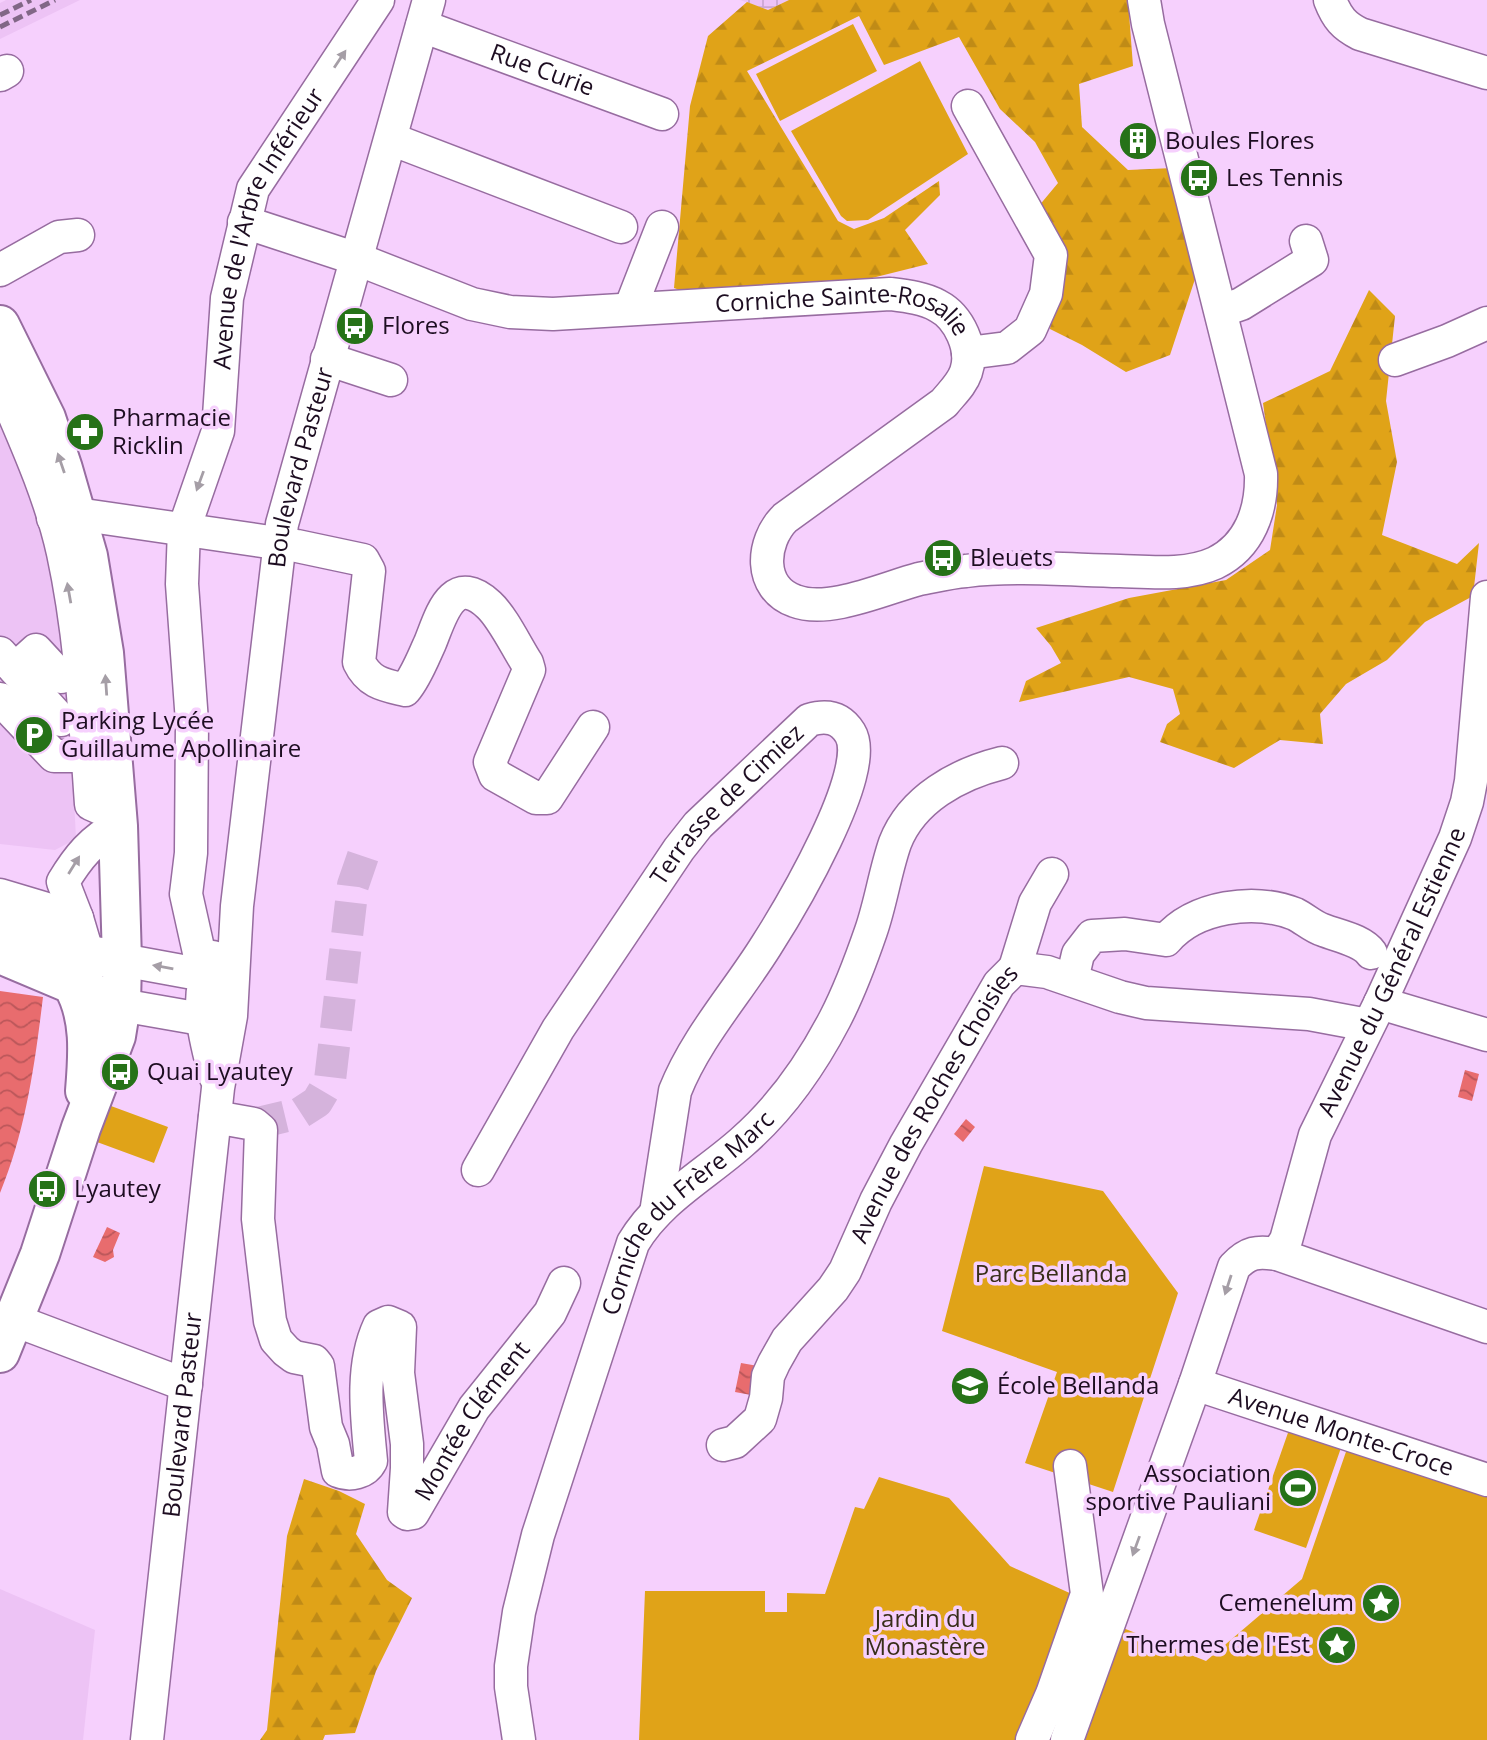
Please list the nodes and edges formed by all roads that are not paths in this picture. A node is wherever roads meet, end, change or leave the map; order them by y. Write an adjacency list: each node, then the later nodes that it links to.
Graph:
1 (379, 0): 9 (street, Avenue de l'Arbre Inférieur, one-way to 1)
2 (1144, 0): 17 (street, Corniche Sainte-Rosalie)
3 (1330, 0): 5 (street)
4 (426, 13): 7 (street, Rue Curie); 8 (street, Boulevard Pasteur)
5 (1487, 74)
6 (968, 106): 20 (street)
7 (662, 114)
8 (391, 139): 10 (street); 14 (street, Boulevard Pasteur)
9 (244, 222): 14 (street, Corniche Sainte-Rosalie); 26 (street, Avenue de l'Arbre Inférieur, one-way to 26)
10 (621, 227)
11 (662, 227): 16 (street)
12 (78, 235): 15 (street)
13 (1306, 241): 17 (street)
14 (357, 259): 16 (street, Corniche Sainte-Rosalie); 21 (street, Boulevard Pasteur)
15 (0, 270)
16 (630, 309): 20 (street, Corniche Sainte-Rosalie)
17 (1221, 311): 20 (street, Corniche Sainte-Rosalie)
18 (1487, 323): 22 (street)
19 (0, 325): 25 (main road, one-way to 19)
20 (968, 353)
21 (327, 359): 23 (street); 27 (street, Boulevard Pasteur)
22 (1395, 360)
23 (391, 380)
24 (0, 382): 25 (street)
25 (65, 516): 26 (street); 34 (street, one-way to 25); 37 (main road, one-way to 25)
26 (184, 529): 27 (street); 47 (street, Avenue de l'Arbre Inférieur)
27 (279, 543): 33 (street); 41 (street, Boulevard Pasteur)
28 (1487, 597): 36 (street, Avenue du Général Estienne)
29 (7, 661): 30 (street); 32 (street)
30 (61, 677)
31 (0, 699): 34 (street)
32 (61, 720)
33 (593, 727)
34 (88, 756): 37 (street)
35 (1002, 763): 56 (street, Corniche du Frère Marc)
36 (1477, 803): 51 (street, Avenue du Général Estienne)
37 (117, 820): 43 (main road); 43 (street, one-way to 37)
38 (0, 874): 43 (street)
39 (1052, 874): 46 (street)
40 (0, 895): 43 (street)
41 (237, 906): 47 (street, Boulevard Pasteur); 50 (street, Boulevard Pasteur)
42 (0, 921): 43 (main road)
43 (77, 950): 45 (main road); 47 (street, one-way to 43); 49 (main road); 49 (main road); 54 (main road)
44 (1371, 953): 48 (street)
45 (0, 954)
46 (1015, 968): 48 (street, Avenue des Roches Choisies); 63 (street, Avenue des Roches Choisies)
47 (204, 975): 50 (street, Boulevard Pasteur)
48 (1072, 980): 51 (street, Avenue des Roches Choisies)
49 (121, 1005): 50 (street); 54 (main road)
50 (221, 1010): 53 (street, Boulevard Pasteur)
51 (1374, 1014): 52 (street, Avenue des Roches Choisies); 57 (street, Avenue du Général Estienne)
52 (1487, 1035)
53 (216, 1102): 58 (street, Montée Clément); 62 (street, Boulevard Pasteur)
54 (81, 1128): 60 (main road)
55 (478, 1170): 56 (street, Terrasse de Cimiez)
56 (656, 1213): 67 (street, Corniche du Frère Marc)
57 (1277, 1254): 59 (street); 61 (street, one-way to 61)
58 (564, 1283)
59 (1487, 1327)
60 (7, 1336): 62 (street)
61 (1195, 1384): 65 (street, Avenue Monte-Croce); 69 (street, one-way to 69)
62 (186, 1385): 66 (street, Boulevard Pasteur)
63 (723, 1445)
64 (1070, 1466): 68 (street)
65 (1487, 1480)
66 (147, 1740)
67 (519, 1740)
68 (1032, 1740)
69 (1067, 1740)

